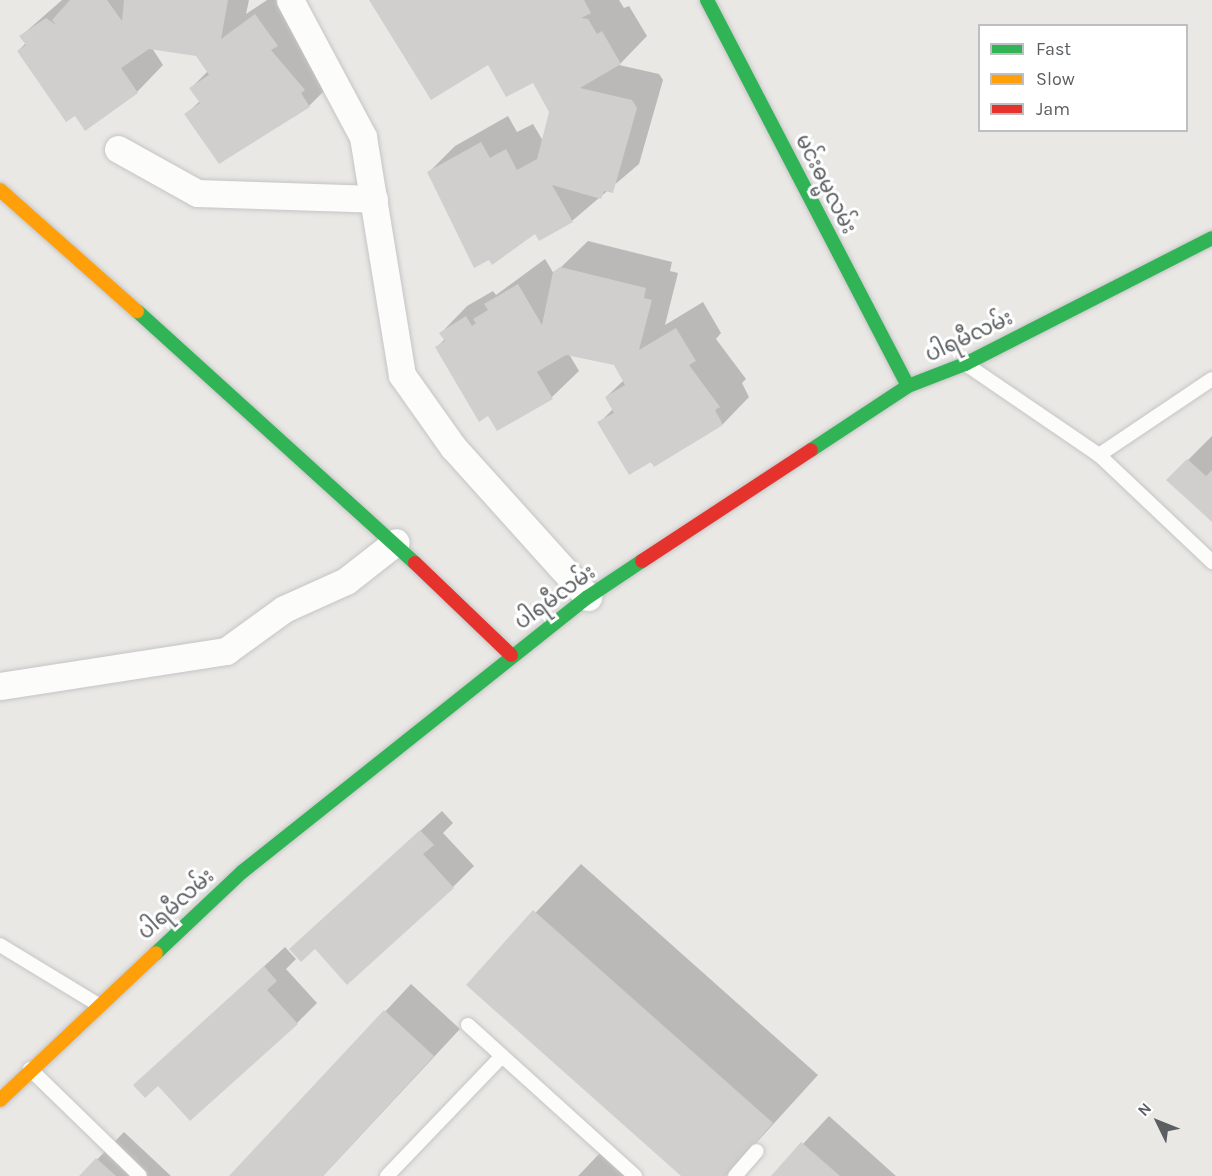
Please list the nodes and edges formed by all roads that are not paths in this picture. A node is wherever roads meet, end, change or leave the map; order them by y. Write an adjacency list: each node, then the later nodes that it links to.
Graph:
1 (290, 0): 5 (street)
2 (707, 0): 9 (main road, မင်းဓမ္မလမ်း)
3 (118, 148): 5 (street)
4 (0, 190): 11 (main road)
5 (374, 199): 13 (street)
6 (1212, 238): 7 (main road, ပါရမီလမ်း)
7 (965, 364): 9 (main road, ပါရမီလမ်း); 10 (lane)
8 (1212, 379): 10 (lane)
9 (908, 386): 13 (main road, ပါရမီလမ်း)
10 (1099, 455): 12 (lane)
11 (396, 542): 14 (main road); 15 (street)
12 (1212, 561)
13 (588, 597): 14 (main road, ပါရမီလမ်း)
14 (511, 655): 17 (main road, ပါရမီလမ်း)
15 (0, 686)
16 (0, 945): 17 (lane)
17 (97, 1004): 20 (main road, ပါရမီလမ်း)
18 (468, 1025): 19 (lane)
19 (502, 1056): 24 (lane); 25 (lane)
20 (29, 1068): 21 (main road, ပါရမီလမ်း); 23 (lane)
21 (0, 1100)
22 (757, 1151): 26 (lane)
23 (140, 1176)
24 (387, 1176)
25 (635, 1176)
26 (735, 1176)

